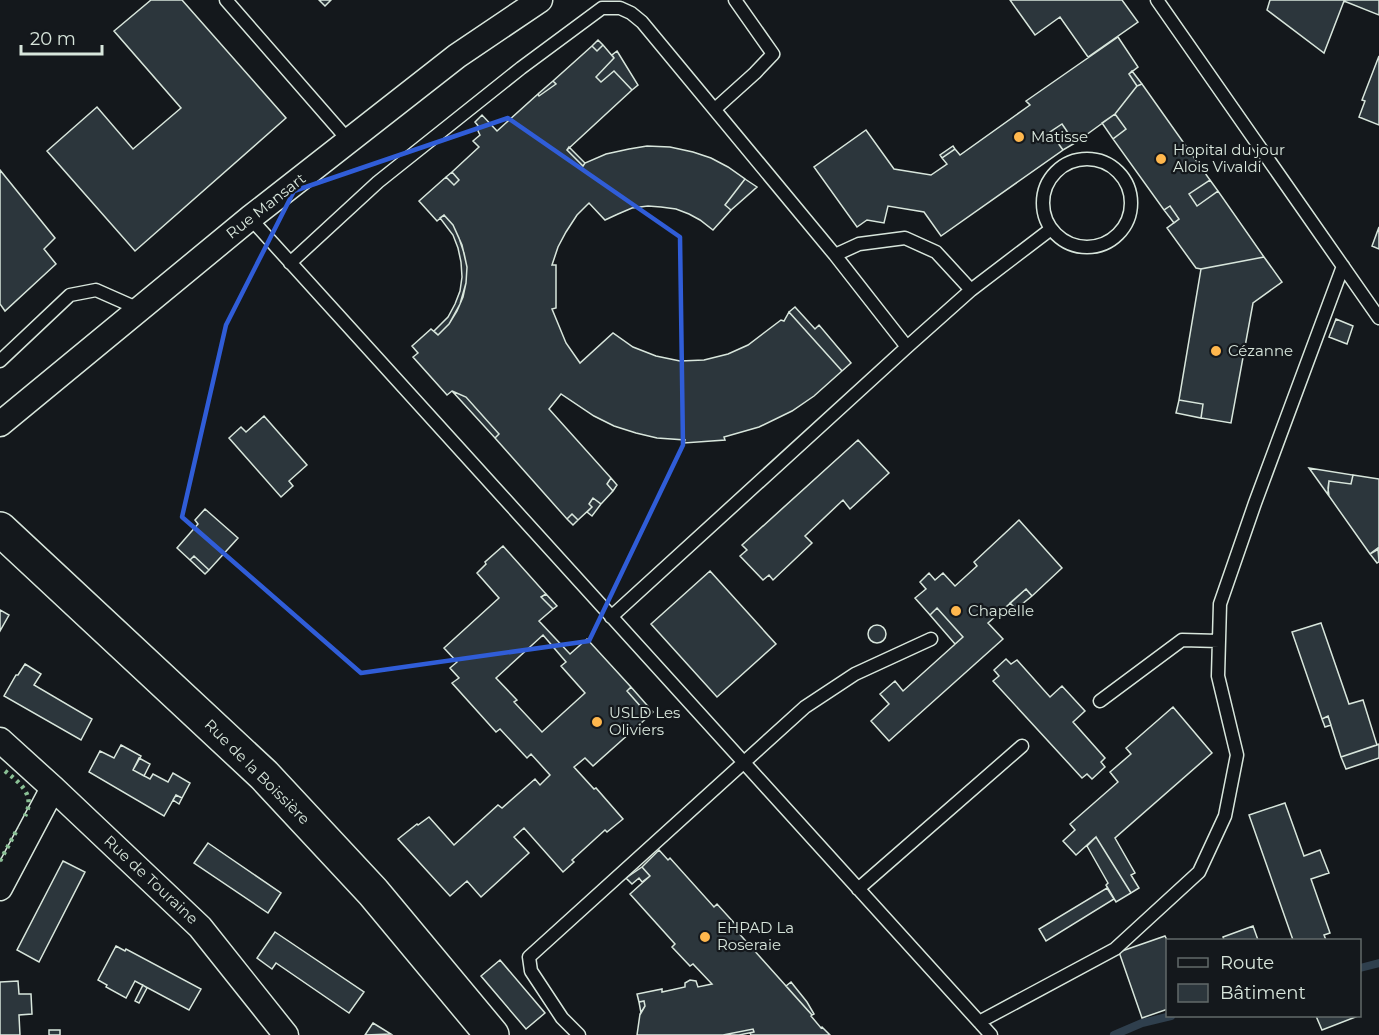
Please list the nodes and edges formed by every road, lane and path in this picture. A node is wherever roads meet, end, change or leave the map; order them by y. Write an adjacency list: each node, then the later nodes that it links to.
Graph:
1 (226, 0): 6 (lane)
2 (540, 0): 6 (street, Rue Mansart)
3 (735, 0): 5 (lane)
4 (1157, 0): 11 (lane)
5 (715, 109): 9 (lane); 10 (lane)
6 (349, 141): 7 (street, Rue Mansart)
7 (250, 218): 10 (lane); 13 (street, Rue Mansart)
8 (1051, 229): 8 (lane); 12 (lane)
9 (835, 255): 12 (lane); 15 (lane)
10 (290, 263): 19 (lane)
11 (1343, 266): 14 (lane); 21 (lane)
12 (971, 290): 15 (lane)
13 (139, 309): 16 (lane); 17 (street, Rue Mansart)
14 (1379, 318)
15 (907, 347): 19 (lane)
16 (0, 361)
17 (0, 424)
18 (0, 529): 31 (main road, Rue de la Boissière)
19 (611, 617): 25 (lane)
20 (931, 639): 25 (lane)
21 (1219, 640): 22 (lane); 29 (lane)
22 (1100, 700)
23 (0, 740): 26 (street, Rue de Touraine)
24 (1022, 746): 28 (lane)
25 (744, 764): 28 (lane); 32 (lane)
26 (53, 788): 27 (street); 30 (street, Rue de Touraine)
27 (0, 888)
28 (858, 889): 29 (lane)
29 (979, 1022): 33 (lane)
30 (286, 1035)
31 (492, 1035)
32 (579, 1035)
33 (991, 1035)

